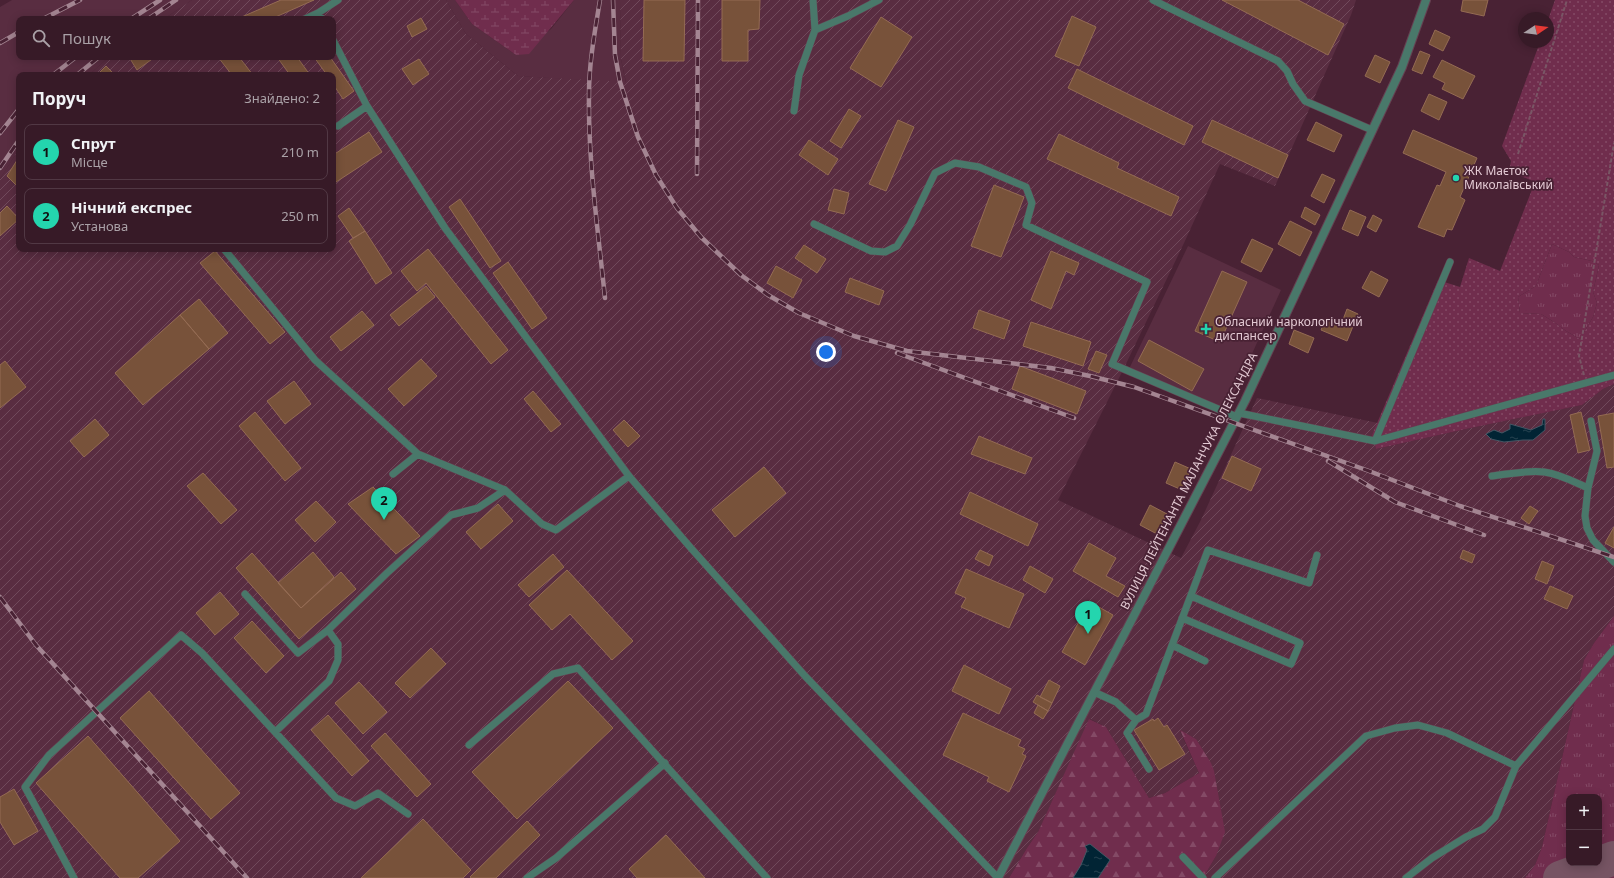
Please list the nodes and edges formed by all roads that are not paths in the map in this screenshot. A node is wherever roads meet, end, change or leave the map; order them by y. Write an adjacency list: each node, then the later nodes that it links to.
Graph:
1 (338, 0): 6 (lane)
2 (813, 0): 7 (lane)
3 (879, 0): 7 (lane)
4 (1153, 0): 12 (lane)
5 (1426, 0): 12 (street, ВУЛИЦЯ ЛЕЙТЕНАНТА МАЛАНЧУКА ОЛЕКСАНДРА)
6 (320, 16)
7 (815, 30): 10 (lane)
8 (336, 46): 9 (lane)
9 (367, 106): 11 (lane); 22 (lane)
10 (794, 110)
11 (338, 126)
12 (1372, 130): 17 (street, ВУЛИЦЯ ЛЕЙТЕНАНТА МАЛАНЧУКА ОЛЕКСАНДРА)
13 (814, 224): 17 (lane)
14 (226, 252): 20 (lane)
15 (1450, 262): 19 (lane)
16 (1614, 375): 19 (lane)
17 (1238, 415): 19 (lane); 35 (street, ВУЛИЦЯ ЛЕЙТЕНАНТА МАЛАНЧУКА ОЛЕКСАНДРА)
18 (1592, 421): 24 (lane)
19 (1375, 440)
20 (418, 454): 21 (lane); 25 (lane)
21 (393, 474)
22 (629, 476): 25 (lane); 47 (lane)
23 (1492, 476): 24 (lane)
24 (1588, 488): 27 (lane)
25 (505, 490): 31 (lane)
26 (1317, 554): 29 (lane)
27 (1614, 562)
28 (245, 594): 31 (lane)
29 (1190, 596): 30 (lane); 30 (lane)
30 (1182, 618): 32 (lane)
31 (328, 630): 37 (lane)
32 (1172, 645): 34 (lane); 36 (lane)
33 (1614, 649): 40 (lane)
34 (1205, 661)
35 (1094, 692): 36 (lane); 47 (street, ВУЛИЦЯ ЛЕЙТЕНАНТА МАЛАНЧУКА ОЛЕКСАНДРА)
36 (1136, 720): 41 (lane)
37 (275, 732): 42 (lane); 44 (lane)
38 (469, 745): 39 (lane)
39 (665, 763): 45 (lane); 46 (lane)
40 (1516, 766): 49 (lane); 50 (lane)
41 (1149, 769)
42 (408, 814)
43 (1183, 857): 48 (lane)
44 (74, 878)
45 (527, 878)
46 (767, 878)
47 (998, 878)
48 (1203, 878)
49 (1215, 878)
50 (1406, 878)

